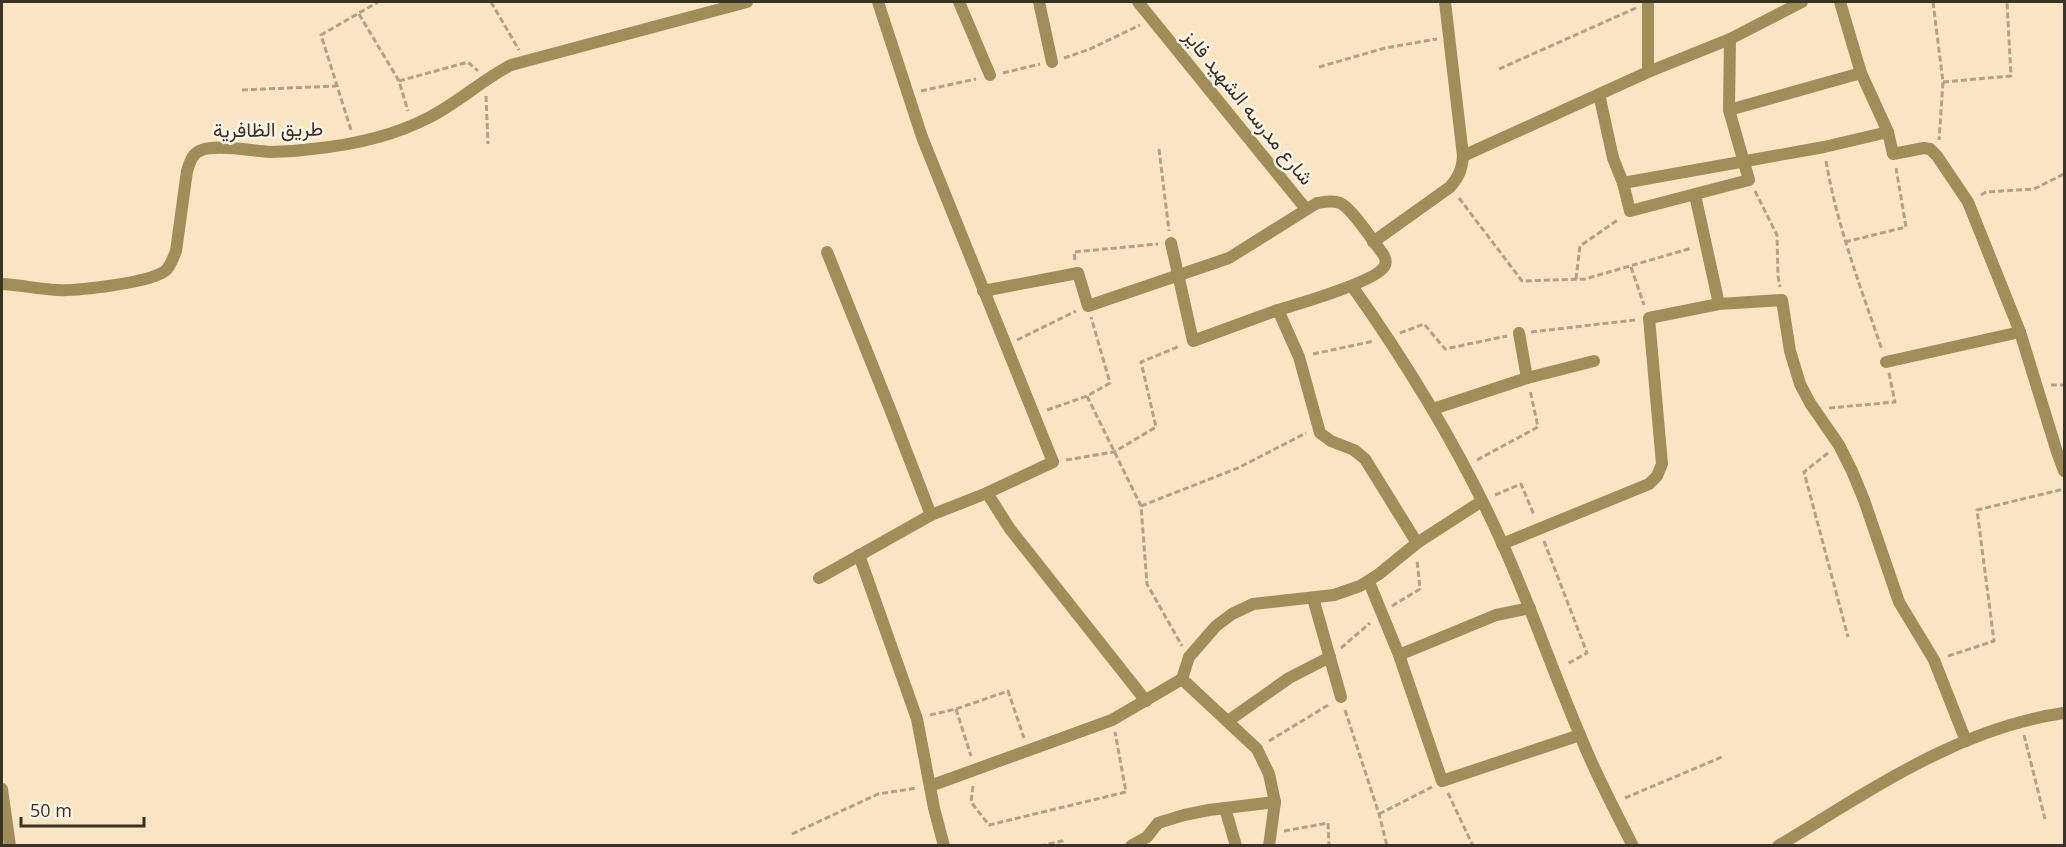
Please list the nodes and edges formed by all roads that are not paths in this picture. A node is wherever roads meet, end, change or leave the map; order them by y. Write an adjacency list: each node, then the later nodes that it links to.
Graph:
1 (747, 2): 27 (street, طريق الظافرية)
2 (878, 2): 29 (street)
3 (959, 2): 14 (street)
4 (1039, 2): 11 (street)
5 (1138, 2): 22 (street, شارع مدرسه الشهيد فايز)
6 (1445, 2): 18 (street)
7 (1648, 2): 12 (street)
8 (1802, 2): 10 (street)
9 (1840, 2): 13 (street)
10 (1730, 39): 12 (street); 16 (street)
11 (1052, 62)
12 (1648, 72): 15 (street)
13 (1861, 73): 16 (street); 17 (street)
14 (990, 75)
15 (1599, 94): 18 (street); 20 (street)
16 (1729, 110): 19 (street)
17 (1888, 132): 19 (street); 32 (street)
18 (1463, 156): 23 (street)
19 (1743, 161): 20 (street); 21 (street)
20 (1623, 183): 21 (street)
21 (1695, 195): 30 (street)
22 (1306, 209): 23 (street); 26 (street)
23 (1373, 242): 28 (street)
24 (1171, 243): 26 (street)
25 (827, 252): 41 (street)
26 (1178, 275): 29 (street); 31 (street)
27 (2, 284)
28 (1352, 286): 31 (street); 37 (street)
29 (983, 291): 39 (street)
30 (1719, 304): 43 (street); 57 (street)
31 (1278, 310): 42 (street)
32 (2020, 332): 35 (street); 38 (street)
33 (1519, 333): 36 (street)
34 (1594, 361): 36 (street)
35 (1886, 362)
36 (1527, 378): 37 (street)
37 (1433, 409): 40 (street)
38 (2064, 471)
39 (987, 493): 41 (street); 53 (street)
40 (1482, 501): 42 (street); 43 (street)
41 (931, 515): 44 (street)
42 (1417, 543): 46 (street)
43 (1502, 544): 48 (street)
44 (859, 555): 45 (street); 58 (street)
45 (819, 578)
46 (1369, 582): 47 (street); 49 (street)
47 (1313, 598): 50 (street); 51 (street)
48 (1530, 608): 49 (street); 56 (street)
49 (1400, 655): 56 (street)
50 (1330, 657): 52 (street); 55 (street)
51 (1182, 679): 53 (street); 55 (street)
52 (1341, 697)
53 (1146, 701): 58 (street)
54 (2064, 713): 57 (street)
55 (1228, 721): 60 (street)
56 (1580, 735): 67 (street)
57 (1966, 741): 68 (street)
58 (930, 786): 63 (street)
59 (2, 789): 62 (street)
60 (1275, 802): 61 (street); 66 (street)
61 (1225, 808): 64 (street); 65 (street)
62 (9, 846)
63 (944, 846)
64 (1131, 846)
65 (1236, 846)
66 (1269, 846)
67 (1633, 846)
68 (1778, 846)

